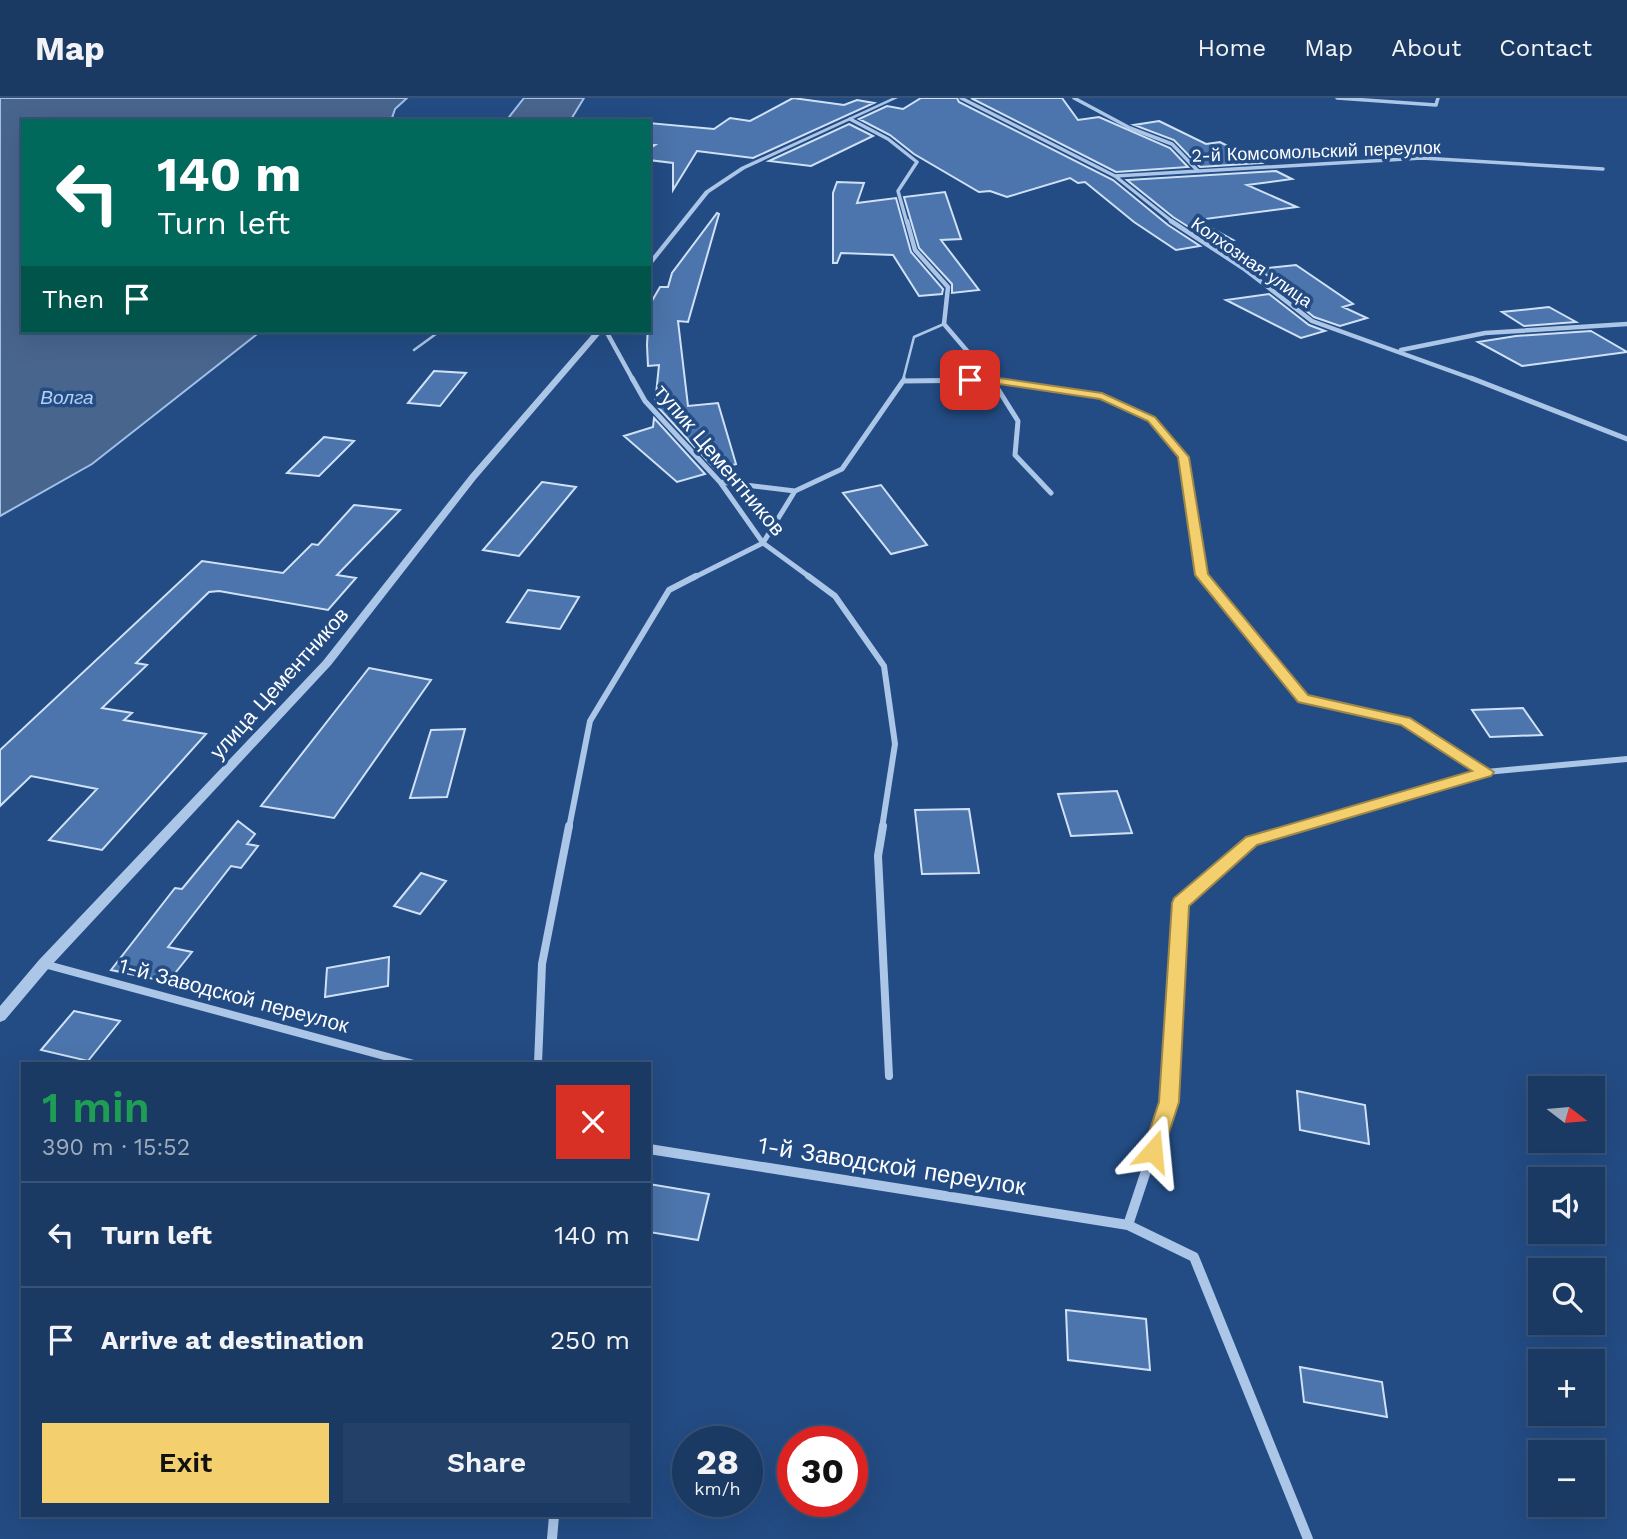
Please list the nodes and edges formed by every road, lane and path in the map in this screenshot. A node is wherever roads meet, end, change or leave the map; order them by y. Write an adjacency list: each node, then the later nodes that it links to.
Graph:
1 (896, 98): 6 (street)
2 (961, 98): 9 (street, Колхозная улица)
3 (1074, 98): 8 (street)
4 (1337, 98): 5 (street)
5 (1438, 98)
6 (850, 119): 10 (street); 11 (street)
7 (1603, 169): 8 (street, 2-й Комсомольский переулок)
8 (1197, 170): 9 (street, 2-й Комсомольский переулок)
9 (1115, 176): 17 (street, Колхозная улица)
10 (651, 264)
11 (944, 324): 18 (street); 19 (lane)
12 (1627, 324): 17 (street)
13 (437, 333): 16 (lane)
14 (597, 333): 27 (street, улица Цементников)
15 (607, 333): 21 (street, тупик Цементников)
16 (414, 350)
17 (1401, 351): 20 (street, Колхозная улица)
18 (992, 380): 19 (street); 23 (street); 26 (street)
19 (903, 381): 22 (street)
20 (1627, 439)
21 (720, 482): 22 (street); 24 (street, тупик Цементников)
22 (795, 491): 24 (street)
23 (1051, 493)
24 (763, 544): 30 (street); 31 (street, тупик Цементников)
25 (1627, 759): 26 (street)
26 (1486, 772): 33 (street)
27 (44, 964): 28 (street, улица Цементников); 29 (street, 1-й Заводской переулок)
28 (0, 1016)
29 (407, 1062)
30 (538, 1062)
31 (889, 1076)
32 (651, 1149): 33 (street, 1-й Заводской переулок)
33 (1128, 1226): 36 (street, 1-й Заводской переулок)
34 (554, 1517): 35 (street)
35 (552, 1539)
36 (1308, 1539)

